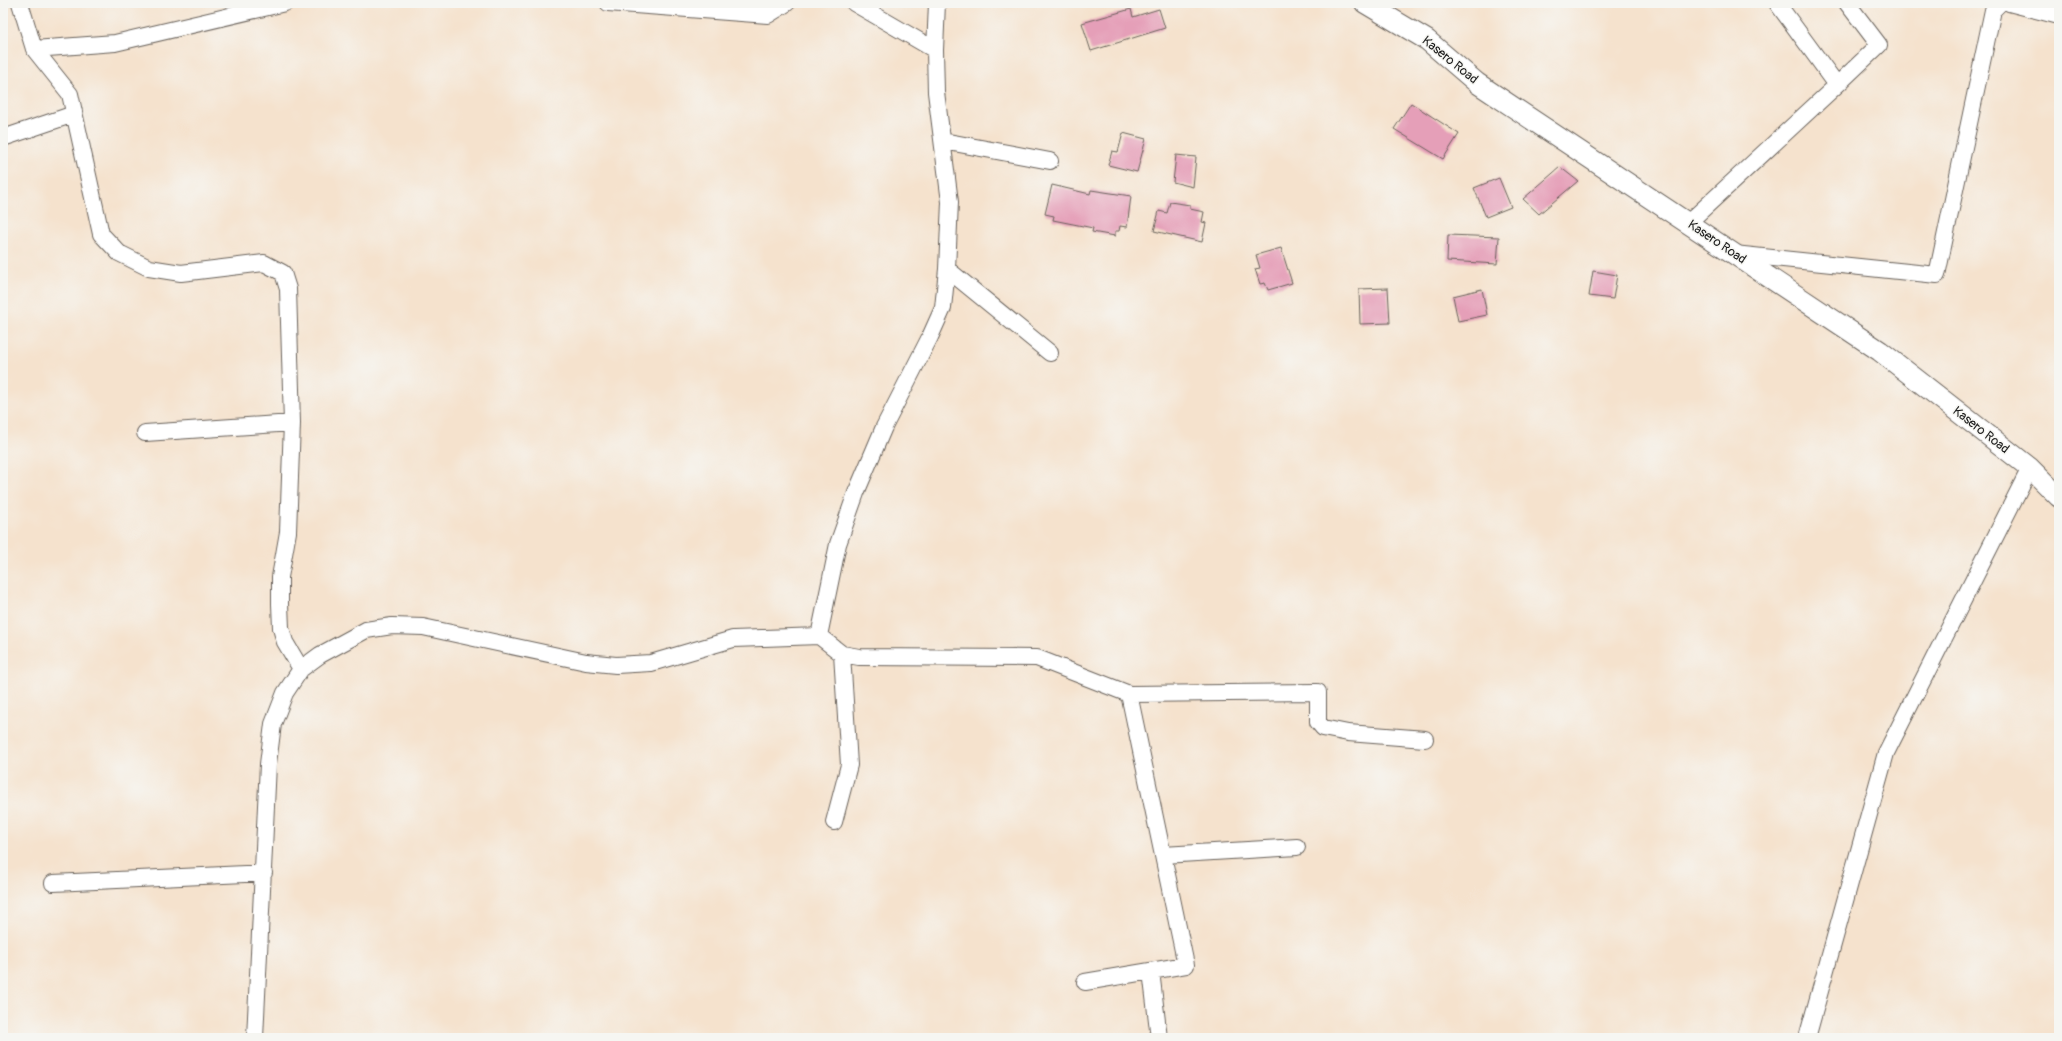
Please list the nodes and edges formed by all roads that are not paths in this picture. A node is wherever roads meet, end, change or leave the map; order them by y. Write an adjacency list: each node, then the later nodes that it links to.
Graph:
1 (20, 3): 13 (street)
2 (285, 3): 13 (street)
3 (608, 3): 4 (street)
4 (787, 3)
5 (854, 3): 14 (street)
6 (937, 3): 14 (street)
7 (1365, 3): 20 (street, Kasero Road)
8 (1776, 3): 15 (street)
9 (1847, 3): 15 (street)
10 (2000, 3): 21 (street)
11 (2009, 3): 12 (street)
12 (2059, 16)
13 (34, 49): 16 (street)
14 (935, 50): 18 (street)
15 (1837, 85): 20 (street)
16 (74, 114): 17 (street); 24 (street)
17 (3, 138)
18 (943, 141): 19 (street); 22 (street)
19 (1050, 161)
20 (1688, 223): 21 (street, Kasero Road)
21 (1734, 254): 26 (street, Kasero Road)
22 (947, 269): 23 (street); 28 (street)
23 (1050, 353)
24 (292, 423): 25 (street); 30 (street)
25 (144, 433)
26 (2030, 468): 27 (street, Kasero Road); 42 (street)
27 (2059, 497)
28 (819, 636): 29 (street); 30 (street)
29 (842, 654): 31 (street); 33 (street)
30 (301, 669): 36 (street)
31 (1129, 694): 32 (street); 35 (street)
32 (1425, 738)
33 (834, 822)
34 (1297, 847): 35 (street)
35 (1163, 855): 38 (street)
36 (264, 873): 37 (street); 40 (street)
37 (53, 883)
38 (1151, 971): 39 (street); 41 (street)
39 (1085, 982)
40 (255, 1038)
41 (1159, 1038)
42 (1807, 1038)

